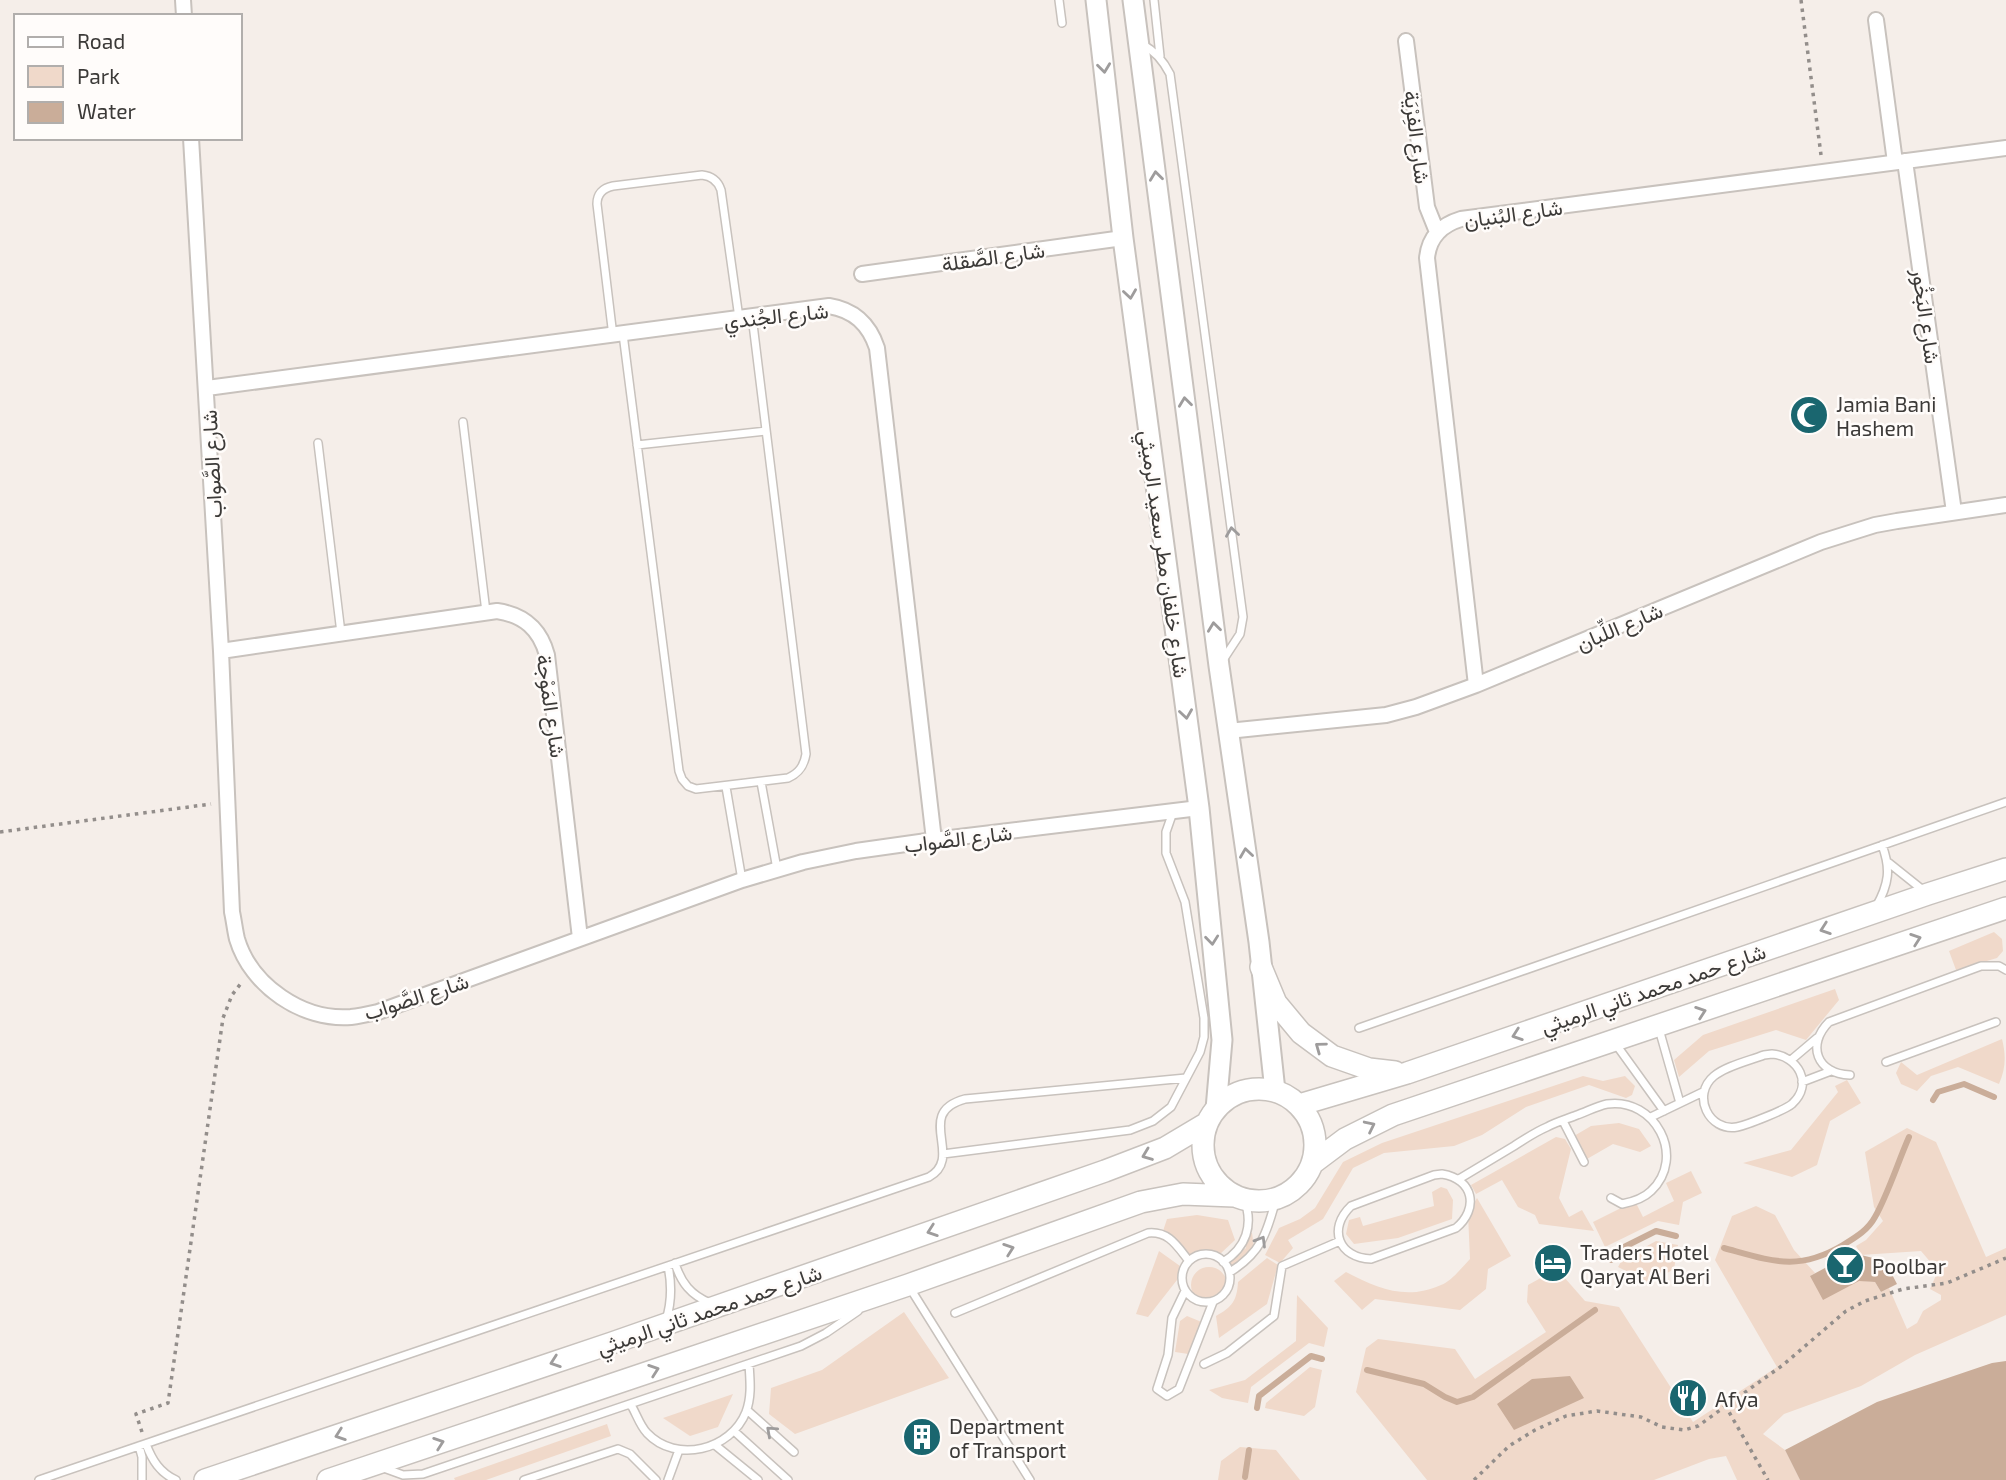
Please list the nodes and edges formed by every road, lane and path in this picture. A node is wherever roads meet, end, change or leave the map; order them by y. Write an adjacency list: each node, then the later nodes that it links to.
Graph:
1 (1059, 0): 7 (lane)
2 (1096, 0): 16 (street, شارع خلفان مطر سعيد الرميثي, one-way to 16)
3 (1133, 0): 9 (street, شارع خلفان مطر سعيد الرميثي)
4 (1154, 0): 10 (lane)
5 (1801, 0): 14 (path)
6 (1875, 20): 13 (street, شارع البَخُور)
7 (1062, 23)
8 (1406, 41): 15 (street, شارع الفِرْيَة)
9 (1139, 43): 10 (lane); 30 (street, شارع خلفان مطر سعيد الرميثي, one-way to 9)
10 (1160, 57): 30 (lane, one-way to 10)
11 (191, 140): 20 (street, شارع الصَّواب)
12 (2006, 148): 13 (street, شارع البُنيان)
13 (1900, 162): 14 (street, شارع البُنيان); 26 (street, شارع البَخُور)
14 (1823, 171): 15 (street, شارع البُنيان)
15 (1437, 232): 31 (street, شارع البُنيان)
16 (1123, 238): 17 (street, شارع الصَّقلة); 37 (street, شارع خلفان مطر سعيد الرميثي, one-way to 37)
17 (862, 274)
18 (745, 317): 19 (street, شارع الجُندي); 19 (lane); 22 (lane); 40 (street, شارع الجُندي)
19 (618, 335): 20 (street, شارع الجُندي); 24 (lane)
20 (207, 388): 29 (street, شارع الصَّواب)
21 (463, 422): 27 (lane)
22 (766, 431): 24 (lane); 33 (lane)
23 (318, 443): 28 (lane)
24 (637, 445): 34 (lane)
25 (2006, 505): 26 (street, شارع اللِّبان)
26 (1954, 512): 31 (street, شارع اللِّبان)
27 (486, 612): 28 (street, شارع المَوْجة); 49 (street, شارع المَوْجة)
28 (341, 634): 29 (street, شارع المَوْجة)
29 (221, 651): 35 (street, شارع الصَّواب)
30 (1219, 666): 32 (street, شارع خلفان مطر سعيد الرميثي)
31 (1476, 685): 32 (street, شارع اللِّبان)
32 (1228, 731): 50 (street, شارع خلفان مطر سعيد الرميثي, one-way to 32)
33 (761, 782): 34 (lane); 43 (lane)
34 (726, 787): 45 (lane)
35 (227, 802): 39 (path); 52 (street, شارع الصَّواب)
36 (2006, 803): 41 (lane)
37 (1199, 808): 38 (street, شارع الصَّواب); 70 (street, شارع خلفان مطر سعيد الرميثي, one-way to 70)
38 (1173, 812): 40 (street, شارع الصَّواب); 63 (lane)
39 (0, 832)
40 (934, 840): 43 (street, شارع الصَّواب)
41 (1882, 845): 42 (lane); 55 (lane)
42 (1889, 863): 46 (lane); 47 (lane)
43 (777, 869): 45 (street, شارع الصَّواب)
44 (2006, 869): 46 (main road, شارع حمد محمد ثاني الرميثي)
45 (742, 880): 49 (street, شارع الصَّواب)
46 (1928, 894): 47 (main road, شارع حمد محمد ثاني الرميثي)
47 (1873, 913): 61 (main road, شارع حمد محمد ثاني الرميثي, one-way to 61)
48 (1999, 913): 54 (main road, شارع حمد محمد ثاني الرميثي, one-way to 48)
49 (580, 938): 52 (street, شارع الصَّواب)
50 (1261, 967): 61 (main road, one-way to 50); 65 (street, شارع خلفان مطر سعيد الرميثي)
51 (2006, 970): 56 (lane)
52 (255, 972): 99 (path)
53 (1996, 1022): 59 (lane)
54 (1658, 1026): 57 (main road, شارع حمد محمد ثاني الرميثي); 67 (lane)
55 (1359, 1028)
56 (1818, 1037): 58 (lane); 60 (lane)
57 (1614, 1042): 69 (lane); 75 (main road, شارع حمد محمد ثاني الرميثي, one-way to 57)
58 (1791, 1060): 64 (lane); 66 (lane)
59 (1886, 1062)
60 (1831, 1071): 62 (lane); 64 (lane)
61 (1407, 1073): 68 (main road, شارع حمد محمد ثاني الرميثي)
62 (1850, 1075)
63 (1186, 1078): 73 (lane); 73 (lane)
64 (1802, 1082): 66 (lane)
65 (1275, 1091): 68 (main road); 70 (main road)
66 (1703, 1091): 67 (lane)
67 (1680, 1103): 69 (lane)
68 (1299, 1105): 75 (main road)
69 (1664, 1111): 71 (lane)
70 (1212, 1116): 77 (main road); 90 (main road, شارع حمد محمد ثاني الرميثي, one-way to 90)
71 (1651, 1117): 72 (lane); 78 (lane)
72 (1563, 1121): 74 (lane); 76 (lane)
73 (943, 1154): 84 (lane)
74 (1584, 1162)
75 (1313, 1163): 79 (main road)
76 (1459, 1179): 80 (lane); 80 (lane)
77 (1239, 1198): 79 (main road); 83 (lane); 86 (main road, شارع حمد محمد ثاني الرميثي, one-way to 77)
78 (1611, 1198)
79 (1276, 1199): 85 (lane, one-way to 79)
80 (1340, 1241): 94 (lane)
81 (2006, 1258): 96 (path)
82 (1189, 1261): 83 (lane); 88 (lane); 91 (lane)
83 (1223, 1262): 85 (lane)
84 (671, 1264): 90 (lane); 92 (lane); 99 (lane)
85 (1230, 1272): 89 (lane)
86 (908, 1284): 87 (main road, شارع حمد محمد ثاني الرميثي); 116 (lane)
87 (884, 1291): 93 (lane); 103 (main road, شارع حمد محمد ثاني الرميثي, one-way to 87)
88 (1185, 1291): 89 (lane); 89 (lane)
89 (1213, 1302)
90 (720, 1305): 92 (main road, شارع حمد محمد ثاني الرميثي)
91 (955, 1313)
92 (663, 1325): 108 (main road, شارع حمد محمد ثاني الرميثي, one-way to 108)
93 (749, 1364): 95 (lane); 97 (lane)
94 (1204, 1364)
95 (631, 1405): 101 (lane); 104 (lane)
96 (1725, 1405): 117 (path); 118 (path)
97 (747, 1410): 98 (lane); 102 (lane, one-way to 97)
98 (734, 1432): 100 (lane); 115 (lane)
99 (143, 1445): 105 (lane); 106 (lane); 107 (lane)
100 (715, 1445): 101 (lane); 114 (lane)
101 (680, 1450): 113 (lane)
102 (794, 1452)
103 (374, 1464): 104 (lane); 109 (main road, شارع حمد محمد ثاني الرميثي)
104 (423, 1474): 110 (lane)
105 (39, 1480)
106 (142, 1480)
107 (176, 1480)
108 (205, 1480)
109 (328, 1480)
110 (430, 1480)
111 (524, 1480): 112 (lane)
112 (656, 1480)
113 (668, 1480)
114 (758, 1480)
115 (788, 1480)
116 (1030, 1480)
117 (1474, 1480)
118 (1768, 1480)

